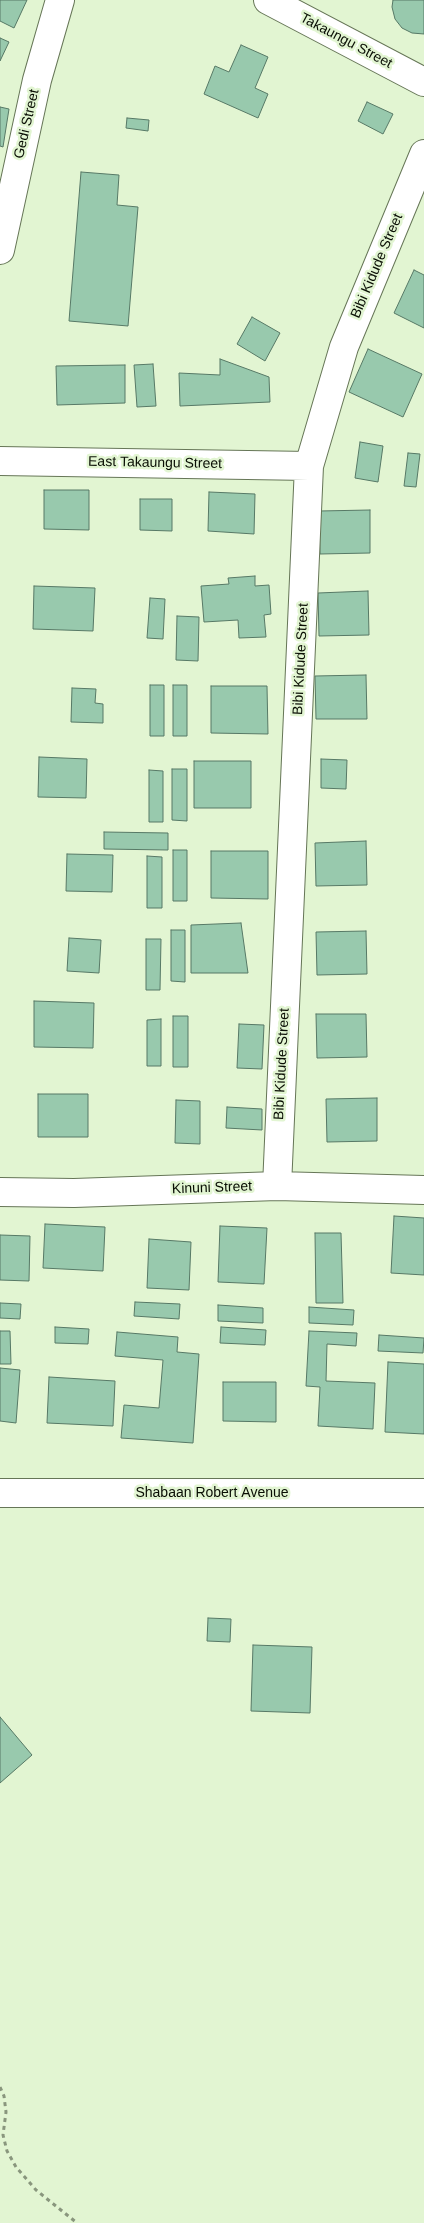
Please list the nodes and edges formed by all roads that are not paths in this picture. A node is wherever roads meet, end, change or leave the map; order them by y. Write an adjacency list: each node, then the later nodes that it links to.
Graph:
1 (60, 0): 5 (street, Gedi Street)
2 (268, 0): 3 (street, Takaungu Street)
3 (424, 82)
4 (424, 154): 7 (street, Bibi Kidude Street)
5 (0, 250)
6 (0, 461): 7 (street, East Takaungu Street)
7 (309, 466): 8 (street, Bibi Kidude Street)
8 (277, 1186): 9 (street, Kinuni Street); 10 (street, Kinuni Street)
9 (424, 1190)
10 (0, 1192)
11 (0, 1493): 12 (street, Shabaan Robert Avenue)
12 (424, 1493)

